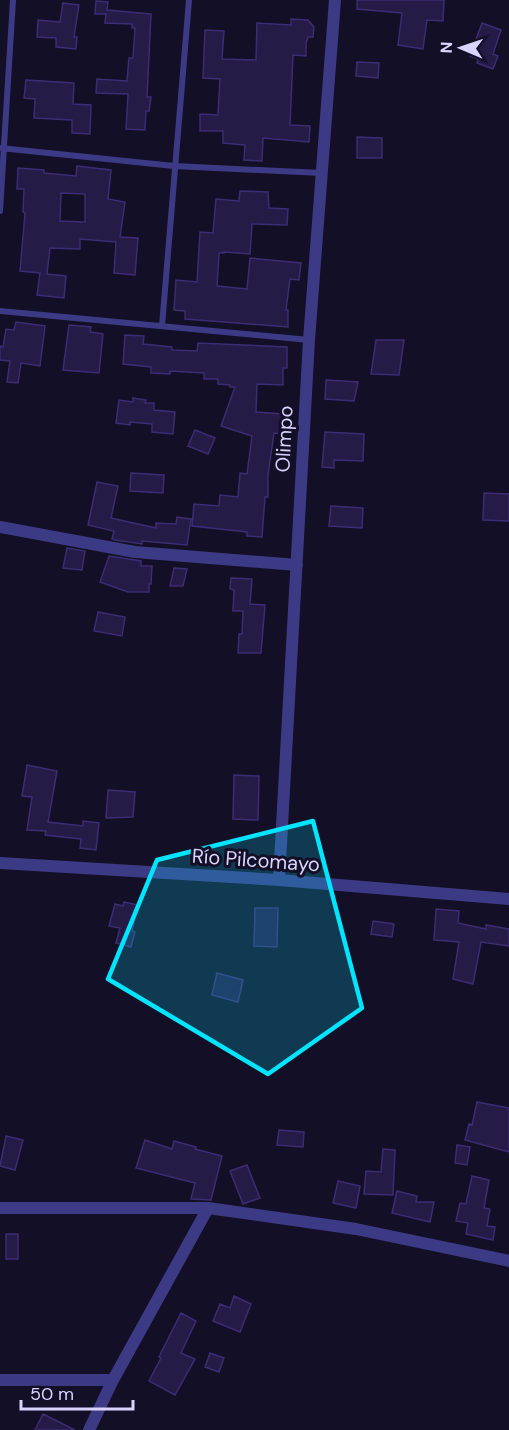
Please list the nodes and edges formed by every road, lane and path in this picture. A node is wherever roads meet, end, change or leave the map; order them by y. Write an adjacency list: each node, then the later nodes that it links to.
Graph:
1 (13, 0): 4 (lane)
2 (189, 0): 5 (lane)
3 (335, 0): 6 (street, Olimpo)
4 (2, 148): 5 (lane); 7 (lane)
5 (174, 166): 6 (lane); 9 (lane)
6 (322, 173): 10 (street, Olimpo)
7 (0, 211)
8 (0, 311): 9 (lane)
9 (162, 326): 10 (lane)
10 (309, 340): 12 (street, Olimpo)
11 (0, 527): 12 (street)
12 (297, 565): 14 (street, Olimpo)
13 (0, 862): 14 (street, Río Pilcomayo)
14 (279, 880): 15 (street, Río Pilcomayo)
15 (509, 899)
16 (0, 1208): 17 (street)
17 (208, 1208): 18 (street); 20 (street)
18 (509, 1261)
19 (0, 1380): 20 (street)
20 (113, 1380): 21 (street)
21 (89, 1430)

